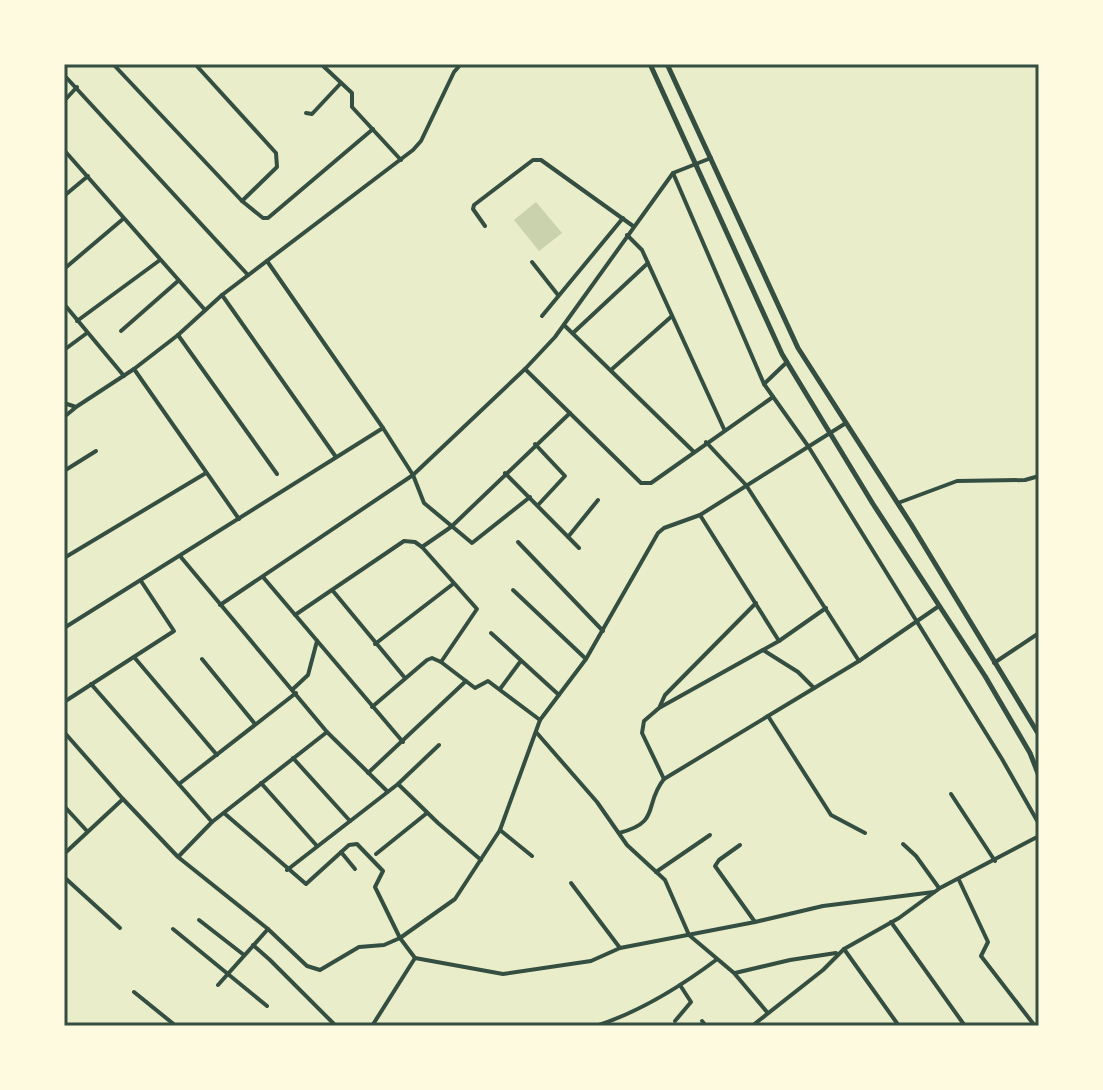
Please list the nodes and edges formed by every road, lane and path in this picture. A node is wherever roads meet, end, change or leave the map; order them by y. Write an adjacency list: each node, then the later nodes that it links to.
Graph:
1 (195, 64): 20 (street)
2 (321, 64): 8 (street)
3 (461, 64): 15 (street)
4 (650, 64): 16 (main road)
5 (667, 64): 14 (main road)
6 (115, 65): 20 (street)
7 (64, 75): 9 (street)
8 (341, 83): 11 (street); 12 (street)
9 (77, 87): 10 (street); 31 (street)
10 (64, 101)
11 (306, 113)
12 (373, 129): 15 (street); 20 (street)
13 (64, 150): 18 (street)
14 (711, 158): 16 (street); 57 (main road)
15 (401, 160): 27 (street)
16 (696, 164): 17 (street); 46 (main road)
17 (673, 173): 24 (street); 51 (street)
18 (88, 176): 19 (street); 22 (street)
19 (64, 196)
20 (242, 201)
21 (623, 218): 23 (street); 24 (street); 34 (street)
22 (123, 219): 26 (street); 30 (street)
23 (485, 226)
24 (633, 226): 25 (street)
25 (627, 235): 29 (street); 40 (street)
26 (160, 260): 32 (street); 39 (street)
27 (267, 261): 31 (street); 58 (street)
28 (532, 262): 34 (street)
29 (648, 263): 38 (street); 43 (street)
30 (64, 269)
31 (248, 275): 33 (street)
32 (178, 281): 36 (street); 41 (street)
33 (222, 295): 36 (street); 66 (street)
34 (558, 295): 37 (street)
35 (64, 304): 39 (street)
36 (205, 310): 44 (street)
37 (542, 316)
38 (673, 316): 49 (street); 59 (street)
39 (77, 321): 42 (street)
40 (564, 325): 43 (street); 48 (street)
41 (121, 331)
42 (87, 333): 45 (street); 50 (street)
43 (573, 333): 49 (street)
44 (178, 335): 47 (street); 70 (street)
45 (64, 350)
46 (787, 362): 51 (street); 60 (main road)
47 (134, 369): 50 (street); 68 (street)
48 (525, 369): 55 (street); 71 (street)
49 (611, 370): 65 (street)
50 (124, 376): 54 (street)
51 (764, 384): 52 (street)
52 (773, 397): 59 (street); 63 (street)
53 (64, 403): 54 (street)
54 (76, 407): 56 (street)
55 (570, 413): 62 (street); 65 (street)
56 (64, 417)
57 (846, 423): 60 (street); 76 (main road)
58 (383, 428): 66 (street); 71 (street)
59 (724, 429): 61 (street)
60 (831, 432): 63 (street); 94 (main road)
61 (706, 442): 65 (street); 73 (street)
62 (535, 444): 69 (street); 77 (street)
63 (808, 446): 73 (street); 97 (street)
64 (96, 451): 67 (street)
65 (693, 451)
66 (336, 457): 79 (street)
67 (64, 471)
68 (206, 473): 79 (street); 86 (street)
69 (505, 473): 74 (street); 80 (street)
70 (277, 474)
71 (413, 475): 80 (street); 87 (street)
72 (1039, 476): 76 (street)
73 (746, 485): 78 (street); 95 (street)
74 (530, 497): 77 (street); 80 (street)
75 (598, 500): 81 (street)
76 (897, 503): 112 (main road)
77 (539, 505): 81 (street)
78 (700, 515): 92 (street); 99 (street)
79 (239, 519): 85 (street)
80 (451, 527): 83 (street)
81 (568, 537): 84 (street)
82 (518, 542): 99 (street)
83 (422, 547): 89 (street); 91 (street)
84 (579, 548)
85 (179, 556): 88 (street); 93 (street)
86 (64, 558)
87 (263, 577): 93 (street); 96 (street)
88 (141, 581): 98 (street); 106 (street)
89 (453, 584): 104 (street); 110 (street)
90 (513, 590): 108 (street)
91 (333, 591): 96 (street); 104 (street)
92 (756, 603): 103 (street); 122 (street)
93 (220, 605): 118 (street)
94 (939, 606): 97 (street); 135 (main road)
95 (826, 608): 103 (street); 109 (street)
96 (295, 615): 102 (street)
97 (916, 622): 109 (street); 148 (street)
98 (64, 628)
99 (603, 631): 108 (street)
100 (491, 633): 111 (street)
101 (1039, 633): 112 (street)
102 (317, 641): 118 (street); 121 (street)
103 (779, 641): 105 (street)
104 (375, 644): 113 (street)
105 (763, 650): 116 (street); 122 (street)
106 (134, 657): 115 (street); 132 (street)
107 (202, 659): 125 (street)
108 (586, 659): 119 (street)
109 (859, 661): 116 (street)
110 (441, 662): 113 (street); 114 (street)
111 (520, 662): 117 (street); 119 (street)
112 (994, 663): 128 (main road)
113 (406, 679): 121 (street)
114 (466, 681): 117 (street); 130 (street)
115 (91, 684): 120 (street); 138 (street)
116 (814, 688): 123 (street)
117 (499, 690): 124 (street)
118 (294, 691): 125 (street); 126 (street)
119 (559, 695): 124 (street)
120 (64, 702)
121 (372, 707): 130 (street)
122 (659, 708): 136 (street)
123 (768, 716): 136 (street); 152 (street)
124 (540, 720): 127 (street)
125 (255, 724): 132 (street)
126 (327, 732): 133 (street); 134 (street)
127 (536, 732): 149 (street); 151 (street)
128 (1039, 735)
129 (65, 736): 142 (street)
130 (403, 742): 134 (street)
131 (439, 745): 139 (street)
132 (217, 755): 138 (street)
133 (293, 758): 137 (street); 146 (street)
134 (368, 773): 140 (street)
135 (1039, 776)
136 (664, 779): 151 (street)
137 (261, 783): 144 (street); 157 (street)
138 (179, 784): 147 (street)
139 (398, 784): 140 (street); 145 (street)
140 (387, 791): 146 (street)
141 (951, 794): 164 (street)
142 (123, 799): 150 (street); 162 (street)
143 (64, 806): 150 (street)
144 (224, 813): 147 (street); 166 (street)
145 (427, 813): 160 (street); 163 (street)
146 (350, 821): 157 (street)
147 (212, 822): 162 (street)
148 (1039, 824)
149 (500, 830): 161 (street); 163 (street)
150 (87, 832): 159 (street)
151 (619, 833): 167 (street)
152 (865, 833)
153 (710, 835): 167 (street)
154 (1039, 836): 164 (street)
155 (903, 844): 171 (street)
156 (740, 845): 174 (street)
157 (317, 846): 166 (street)
158 (341, 852): 165 (street); 166 (street); 180 (street)
159 (64, 854)
160 (376, 854)
161 (532, 856)
162 (178, 857): 178 (street)
163 (481, 860): 180 (street)
164 (995, 861): 169 (street)
165 (355, 869)
166 (287, 870)
167 (656, 872): 179 (street)
168 (64, 877): 176 (street)
169 (959, 880): 171 (street); 203 (street)
170 (571, 883): 182 (street)
171 (940, 888): 172 (street)
172 (934, 892): 174 (street); 175 (street)
173 (199, 920): 185 (street)
174 (755, 922): 179 (street)
175 (891, 922): 183 (street); 202 (street)
176 (120, 928)
177 (173, 929): 188 (street)
178 (268, 929): 180 (street); 181 (street)
179 (689, 935): 182 (street); 187 (street)
180 (400, 938): 186 (street)
181 (253, 945): 185 (street); 197 (street)
182 (620, 948): 186 (street)
183 (844, 949): 184 (street); 201 (street)
184 (838, 953): 189 (street); 194 (street)
185 (244, 955): 188 (street)
186 (415, 958): 198 (street)
187 (716, 960): 189 (street); 191 (street)
188 (229, 973): 190 (street); 193 (street)
189 (734, 973): 194 (street)
190 (218, 985)
191 (680, 985): 195 (street); 199 (street)
192 (134, 992): 196 (street)
193 (267, 1006)
194 (767, 1012): 200 (street)
195 (675, 1021)
196 (176, 1026)
197 (336, 1026)
198 (372, 1026)
199 (596, 1026)
200 (752, 1026)
201 (899, 1026)
202 (965, 1026)
203 (1035, 1026)

